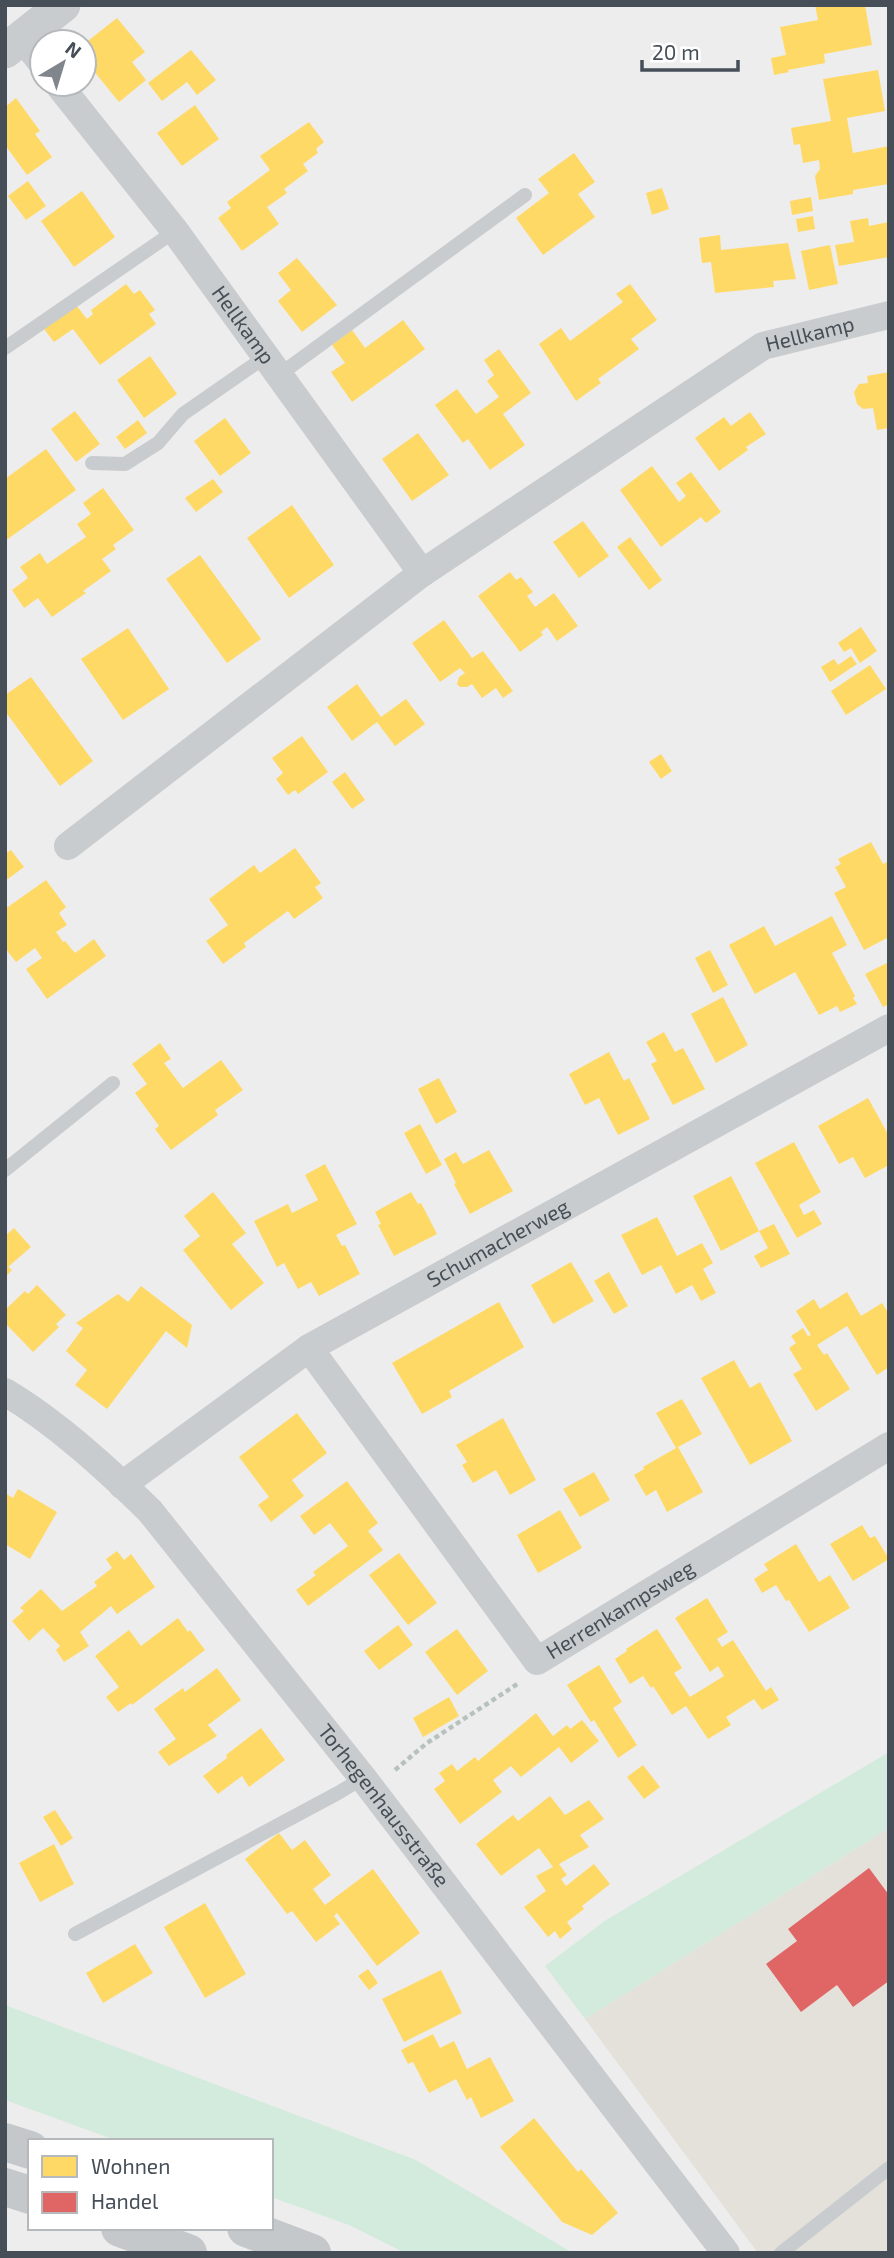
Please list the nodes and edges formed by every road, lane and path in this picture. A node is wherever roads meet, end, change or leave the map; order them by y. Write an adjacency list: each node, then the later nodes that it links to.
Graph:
1 (63, 5): 2 (street)
2 (23, 50)
3 (69, 98): 5 (street, Hellkamp)
4 (525, 195): 8 (lane)
5 (175, 231): 7 (lane); 8 (street, Hellkamp)
6 (889, 315): 10 (street, Hellkamp)
7 (5, 348)
8 (272, 366): 9 (lane); 10 (street, Hellkamp)
9 (92, 463)
10 (422, 573): 11 (street, Hellkamp)
11 (68, 846)
12 (889, 1028): 15 (street, Schumacherweg)
13 (113, 1083): 14 (lane)
14 (5, 1170)
15 (309, 1348): 18 (street, Schumacherweg); 19 (street, Herrenkampsweg)
16 (5, 1392): 18 (street, Torhegenhausstraße)
17 (889, 1446): 19 (street, Herrenkampsweg)
18 (122, 1485): 20 (street, Torhegenhausstraße)
19 (537, 1661): 20 (path)
20 (367, 1784): 21 (lane); 31 (street, Torhegenhausstraße)
21 (75, 1934)
22 (5, 2142): 23 (main road)
23 (28, 2149)
24 (889, 2168): 32 (lane)
25 (5, 2187): 26 (main road)
26 (28, 2195)
27 (125, 2230): 29 (main road)
28 (251, 2230): 30 (main road)
29 (188, 2253)
30 (312, 2253)
31 (726, 2253)
32 (781, 2253)

